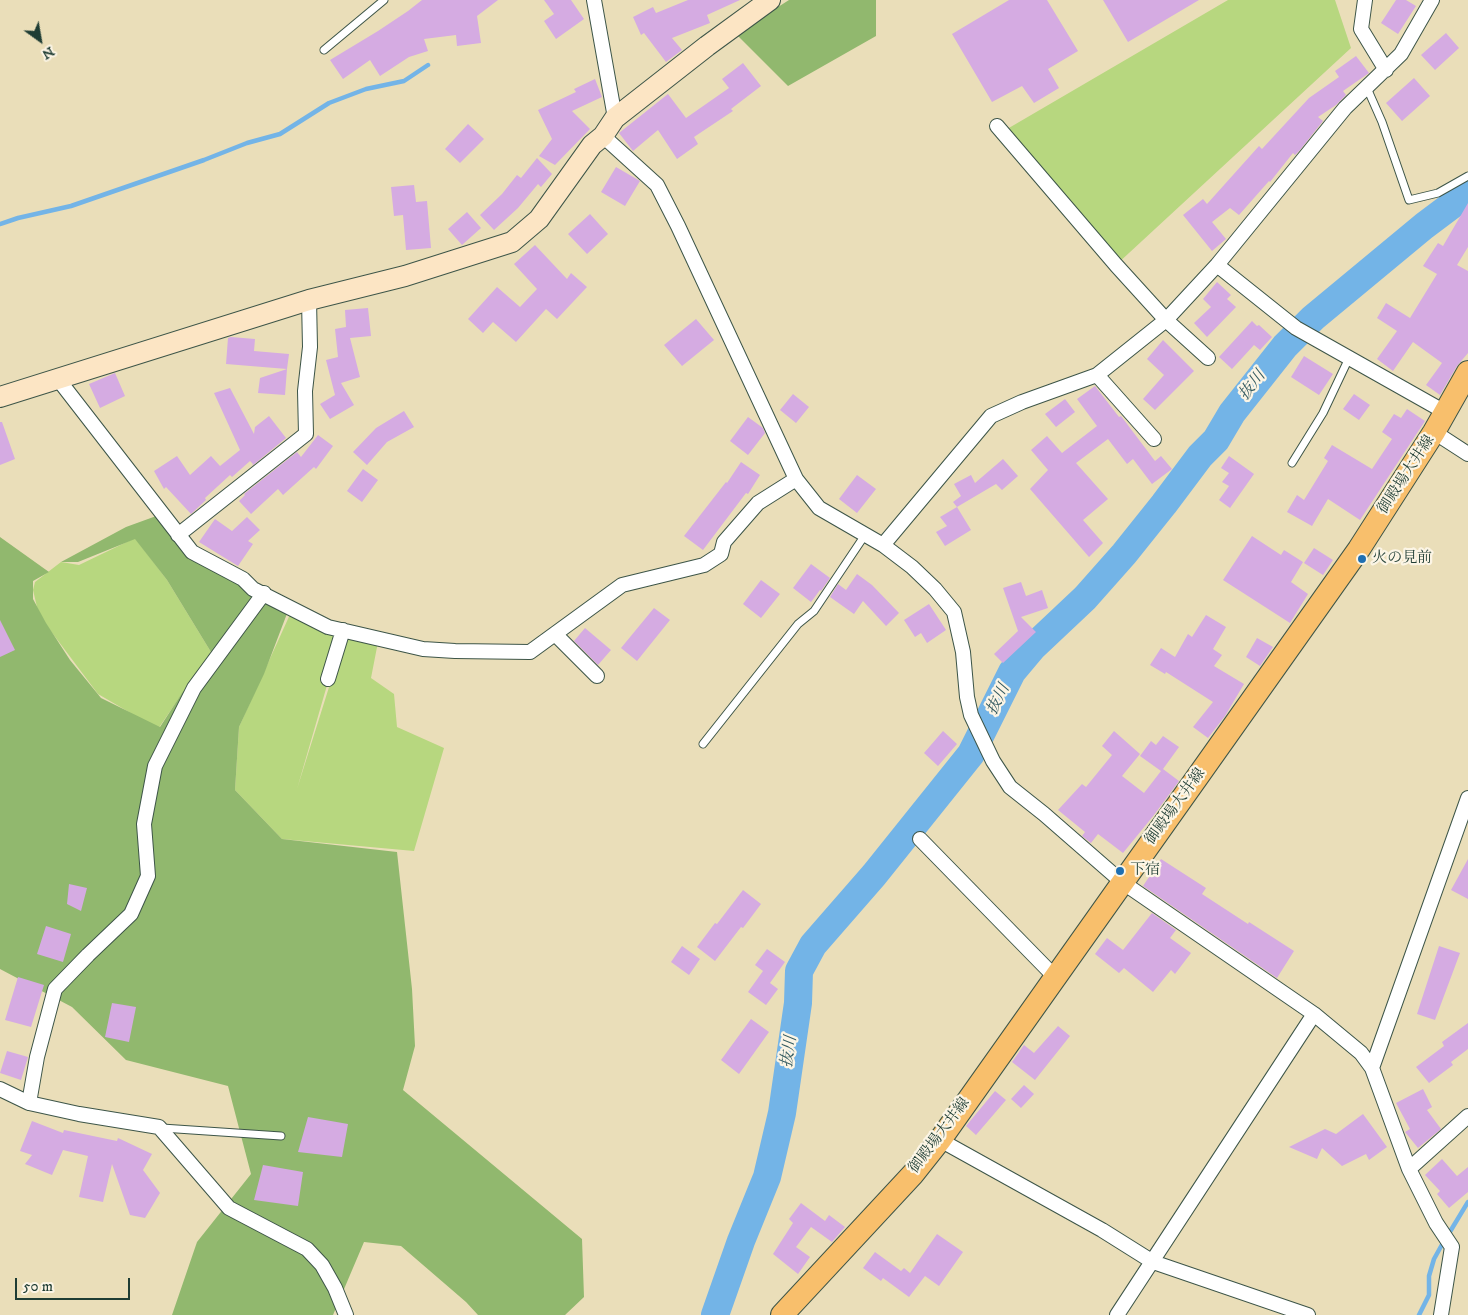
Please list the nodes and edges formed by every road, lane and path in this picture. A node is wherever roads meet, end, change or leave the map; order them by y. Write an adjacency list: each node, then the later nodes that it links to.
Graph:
1 (384, 0): 6 (lane)
2 (594, 0): 9 (street)
3 (770, 0): 9 (street)
4 (1365, 0): 7 (street)
5 (1432, 0): 7 (street)
6 (324, 50)
7 (1386, 70): 8 (street)
8 (1367, 88): 12 (lane); 13 (street)
9 (615, 118): 11 (street)
10 (997, 126): 15 (street)
11 (602, 136): 14 (street); 27 (street)
12 (1468, 176)
13 (1217, 265): 15 (street); 17 (street)
14 (309, 300): 20 (street); 28 (street)
15 (1166, 320): 16 (street); 19 (street)
16 (1208, 358)
17 (1349, 358): 22 (street); 26 (lane)
18 (1468, 372): 22 (main road, 御殿場大井線)
19 (1097, 374): 24 (street); 30 (street)
20 (58, 379): 21 (street); 28 (street)
21 (0, 397)
22 (1446, 412): 23 (main road, 御殿場大井線)
23 (1434, 432): 25 (street); 39 (main road, 御殿場大井線)
24 (1154, 439)
25 (1468, 454)
26 (1292, 464)
27 (796, 479): 29 (street); 33 (street)
28 (178, 535): 31 (street)
29 (865, 535): 30 (street); 36 (lane)
30 (882, 546): 39 (street)
31 (264, 593): 32 (street); 44 (street)
32 (343, 630): 33 (street); 35 (street)
33 (555, 634): 34 (street)
34 (597, 676)
35 (328, 679)
36 (703, 744)
37 (1468, 798): 42 (street)
38 (920, 840): 40 (street)
39 (1122, 882): 40 (main road, 御殿場大井線); 41 (street)
40 (1055, 977): 48 (main road, 御殿場大井線)
41 (1314, 1014): 42 (street); 50 (street)
42 (1372, 1068): 49 (street)
43 (0, 1089): 44 (street)
44 (29, 1103): 46 (street)
45 (1468, 1116): 49 (street)
46 (159, 1127): 47 (lane); 51 (street)
47 (281, 1136)
48 (940, 1140): 50 (street); 52 (main road, 御殿場大井線)
49 (1409, 1170): 55 (street)
50 (1153, 1262): 53 (street); 54 (street)
51 (346, 1315)
52 (782, 1315)
53 (1117, 1315)
54 (1308, 1315)
55 (1441, 1315)

